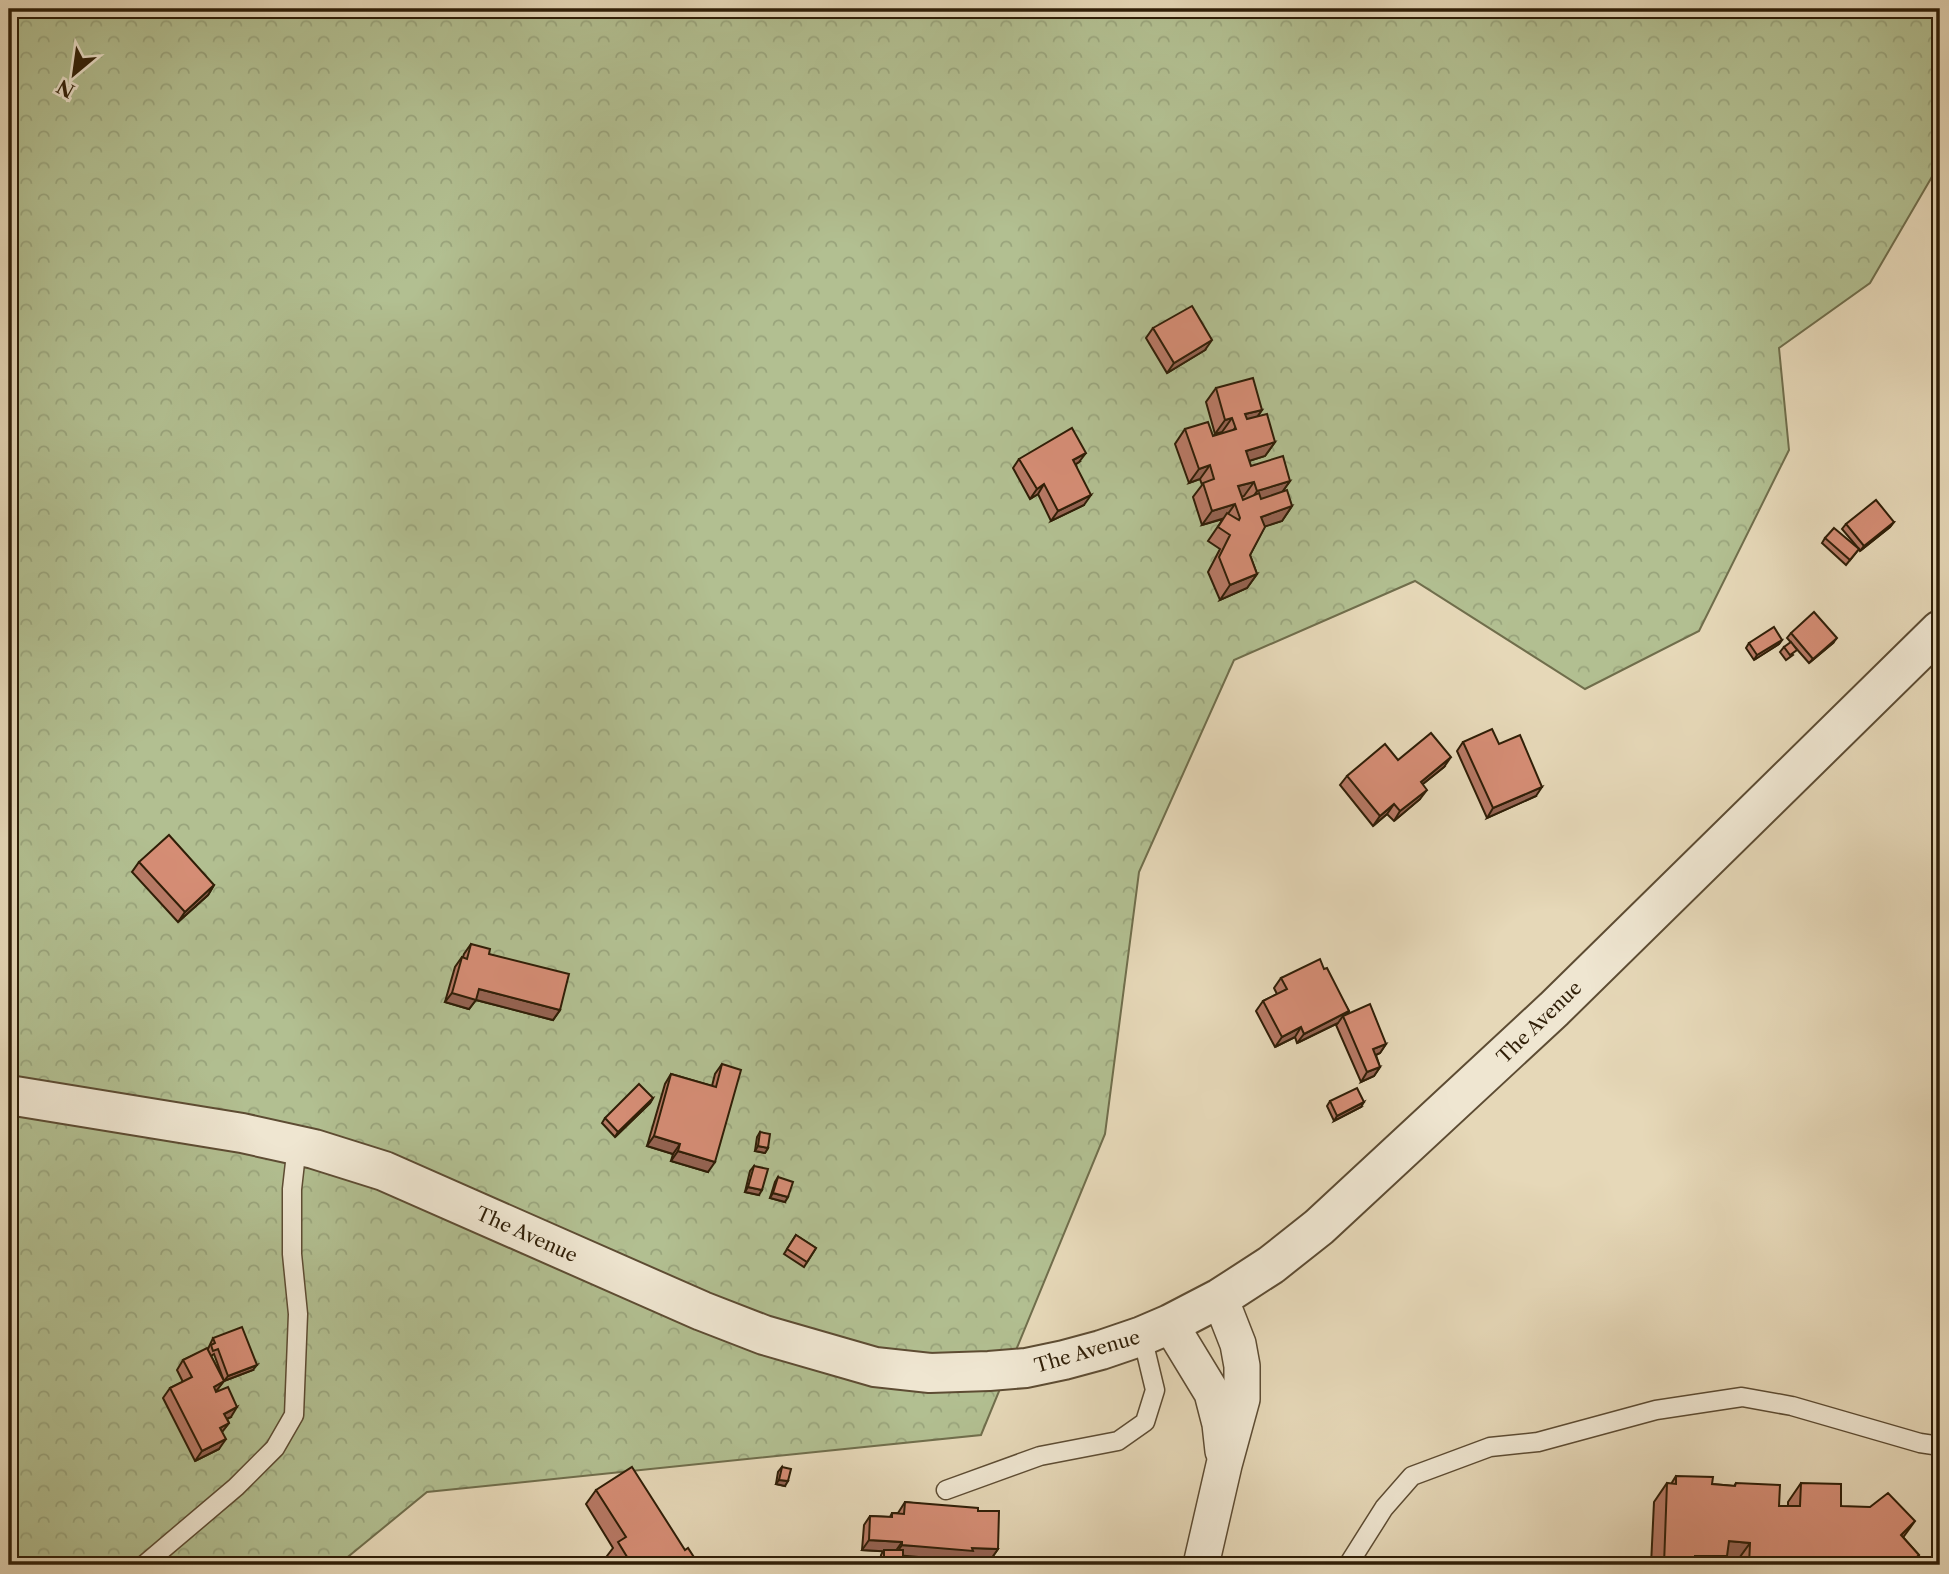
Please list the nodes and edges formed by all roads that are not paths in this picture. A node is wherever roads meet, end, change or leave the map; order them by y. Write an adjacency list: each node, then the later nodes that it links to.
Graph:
1 (1940, 630): 4 (street, The Avenue)
2 (9, 1095): 3 (street, The Avenue)
3 (297, 1145): 5 (street, The Avenue); 9 (lane)
4 (1220, 1298): 5 (street, The Avenue); 7 (street)
5 (1156, 1330): 7 (street); 8 (lane)
6 (1940, 1446): 11 (lane)
7 (1224, 1465): 10 (street)
8 (946, 1490)
9 (144, 1565)
10 (1201, 1565)
11 (1348, 1565)

